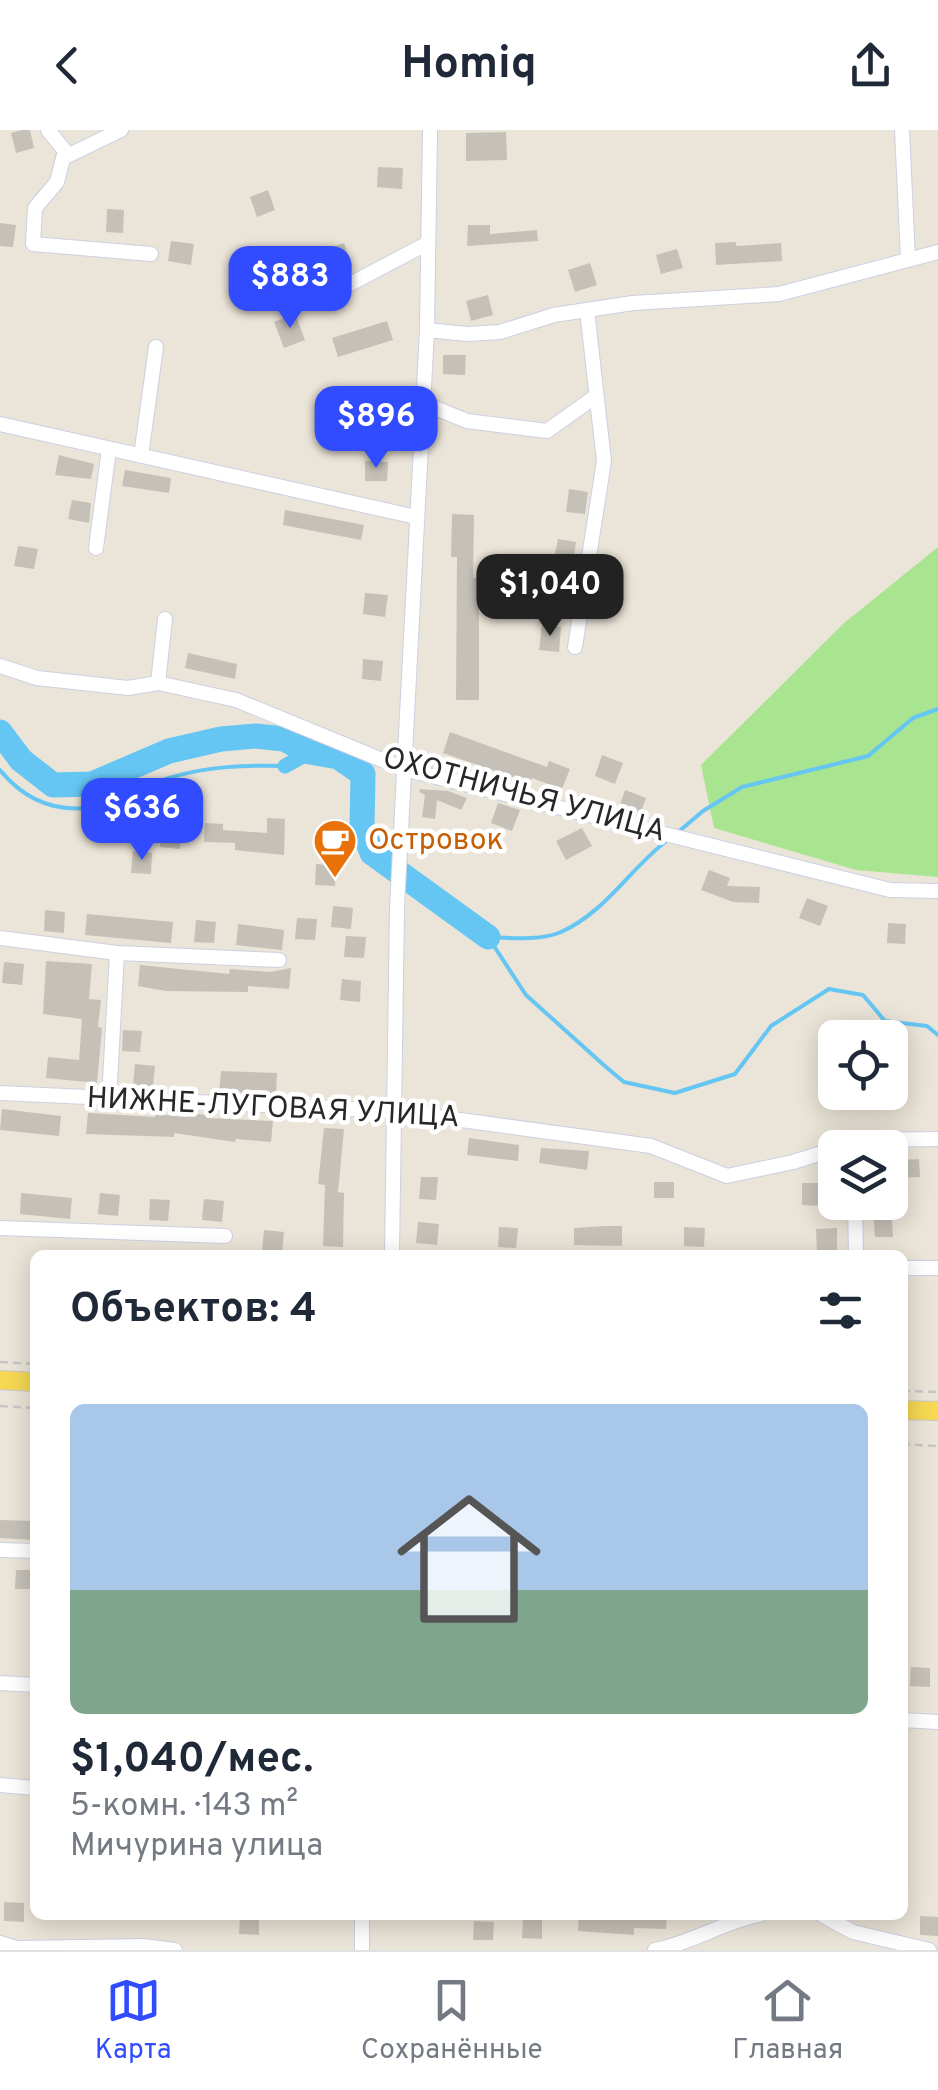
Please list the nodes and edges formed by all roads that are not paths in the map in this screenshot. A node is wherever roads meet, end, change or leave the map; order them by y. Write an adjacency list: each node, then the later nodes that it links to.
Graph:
1 (48, 130): 5 (street)
2 (121, 130): 5 (street)
3 (430, 130): 6 (street)
4 (902, 130): 9 (street)
5 (63, 158): 8 (street)
6 (428, 243): 10 (street); 12 (street)
7 (938, 252): 9 (street)
8 (151, 254)
9 (908, 259): 11 (street)
10 (333, 293)
11 (587, 310): 12 (street); 14 (street)
12 (427, 330): 15 (street)
13 (156, 346): 18 (street)
14 (596, 396): 15 (street); 22 (street)
15 (422, 403): 19 (street)
16 (0, 424): 17 (street)
17 (109, 450): 18 (street); 20 (street)
18 (140, 456): 19 (street)
19 (416, 517): 25 (street)
20 (96, 548)
21 (165, 619): 24 (street)
22 (576, 647)
23 (0, 666): 24 (street, ОХОТНИЧЬЯ УЛИЦА)
24 (158, 683): 25 (street, ОХОТНИЧЬЯ УЛИЦА)
25 (404, 769): 26 (street, ОХОТНИЧЬЯ УЛИЦА); 32 (street)
26 (938, 891)
27 (0, 938): 28 (street)
28 (117, 953): 29 (street); 31 (street)
29 (279, 960)
30 (0, 1093): 31 (street, НИЖНЕ-ЛУГОВАЯ УЛИЦА)
31 (109, 1100): 32 (street, НИЖНЕ-ЛУГОВАЯ УЛИЦА)
32 (395, 1111): 35 (street, НИЖНЕ-ЛУГОВАЯ УЛИЦА); 39 (street)
33 (938, 1139): 34 (street, НИЖНЕ-ЛУГОВАЯ УЛИЦА)
34 (908, 1141)
35 (818, 1154)
36 (855, 1220): 40 (street)
37 (0, 1228): 38 (street)
38 (224, 1236)
39 (392, 1250)
40 (856, 1250)
41 (908, 1268): 42 (street)
42 (938, 1268)
43 (0, 1380): 44 (main road)
44 (30, 1382)
45 (908, 1410): 46 (main road)
46 (938, 1411)
47 (0, 1550): 48 (street)
48 (30, 1551)
49 (0, 1684): 50 (street)
50 (30, 1685)
51 (908, 1720): 52 (street)
52 (938, 1722)
53 (0, 1785): 54 (street)
54 (30, 1788)
55 (362, 1920): 62 (street)
56 (736, 1920): 63 (street)
57 (831, 1920): 59 (street)
58 (854, 1920): 59 (street)
59 (853, 1932): 64 (street)
60 (0, 1943): 61 (street)
61 (175, 1950)
62 (362, 1950)
63 (655, 1950)
64 (929, 1950)

